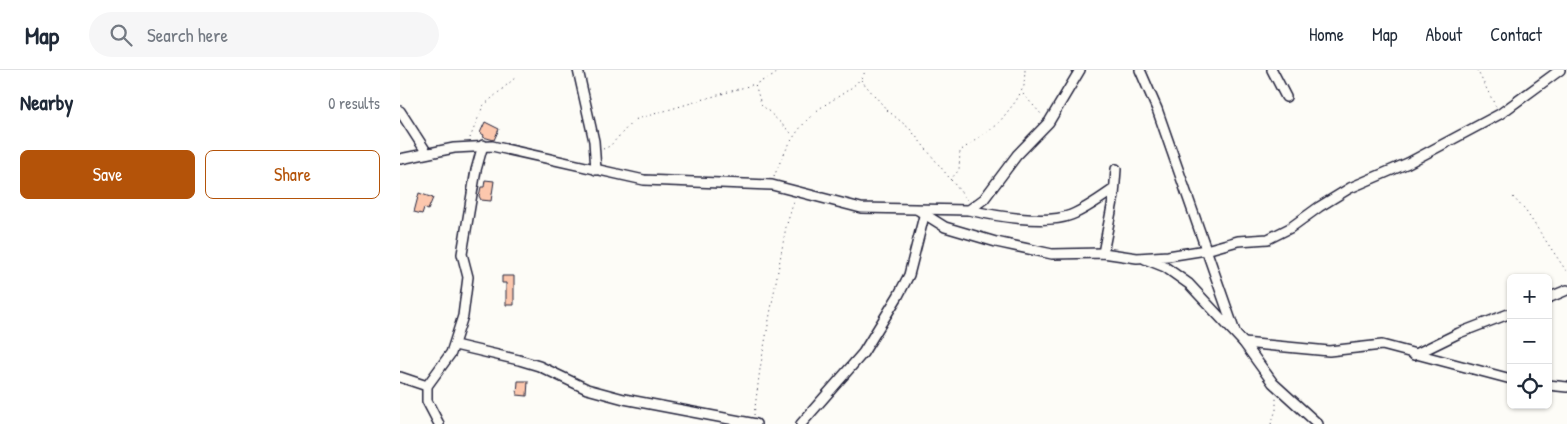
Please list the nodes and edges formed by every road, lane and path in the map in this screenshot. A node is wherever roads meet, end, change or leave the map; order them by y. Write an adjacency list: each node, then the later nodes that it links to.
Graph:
1 (578, 70): 22 (street)
2 (780, 70): 12 (path)
3 (866, 70): 11 (path)
4 (1024, 70): 13 (path)
5 (1080, 70): 17 (street)
6 (1140, 70): 33 (street)
7 (1272, 70): 14 (street)
8 (1477, 70): 16 (path)
9 (1560, 70): 16 (street)
10 (516, 78): 20 (path)
11 (861, 80): 18 (path); 26 (path)
12 (755, 84): 18 (path); 22 (path)
13 (1022, 93): 17 (path); 26 (path)
14 (1286, 97)
15 (400, 112): 21 (street)
16 (1500, 114): 33 (street)
17 (1049, 122): 31 (street)
18 (793, 136): 27 (path)
19 (483, 145): 20 (street); 25 (street); 42 (street)
20 (468, 146): 21 (street)
21 (427, 153): 23 (street)
22 (596, 153): 25 (street)
23 (400, 159)
24 (1116, 169): 28 (street)
25 (596, 170): 27 (street)
26 (949, 180): 31 (path)
27 (772, 185): 29 (street)
28 (1114, 188): 31 (street); 34 (street)
29 (796, 190): 32 (street); 50 (path)
30 (1513, 197): 36 (path)
31 (972, 209): 32 (street)
32 (921, 213): 34 (street); 53 (street)
33 (1206, 250): 35 (street); 40 (street)
34 (1103, 253): 35 (street)
35 (1137, 258): 40 (street)
36 (1567, 272)
37 (1567, 290): 38 (street)
38 (1552, 296)
39 (1507, 315): 43 (street)
40 (1235, 332): 41 (street)
41 (1244, 343): 43 (street); 55 (street)
42 (455, 345): 47 (street); 50 (street)
43 (1414, 355): 45 (street)
44 (400, 377): 47 (street)
45 (1507, 378)
46 (1552, 385): 48 (street)
47 (427, 386): 51 (street)
48 (1567, 387)
49 (1275, 395): 54 (path)
50 (753, 423): 52 (street)
51 (439, 424)
52 (756, 424)
53 (801, 424)
54 (1271, 424)
55 (1318, 424)

